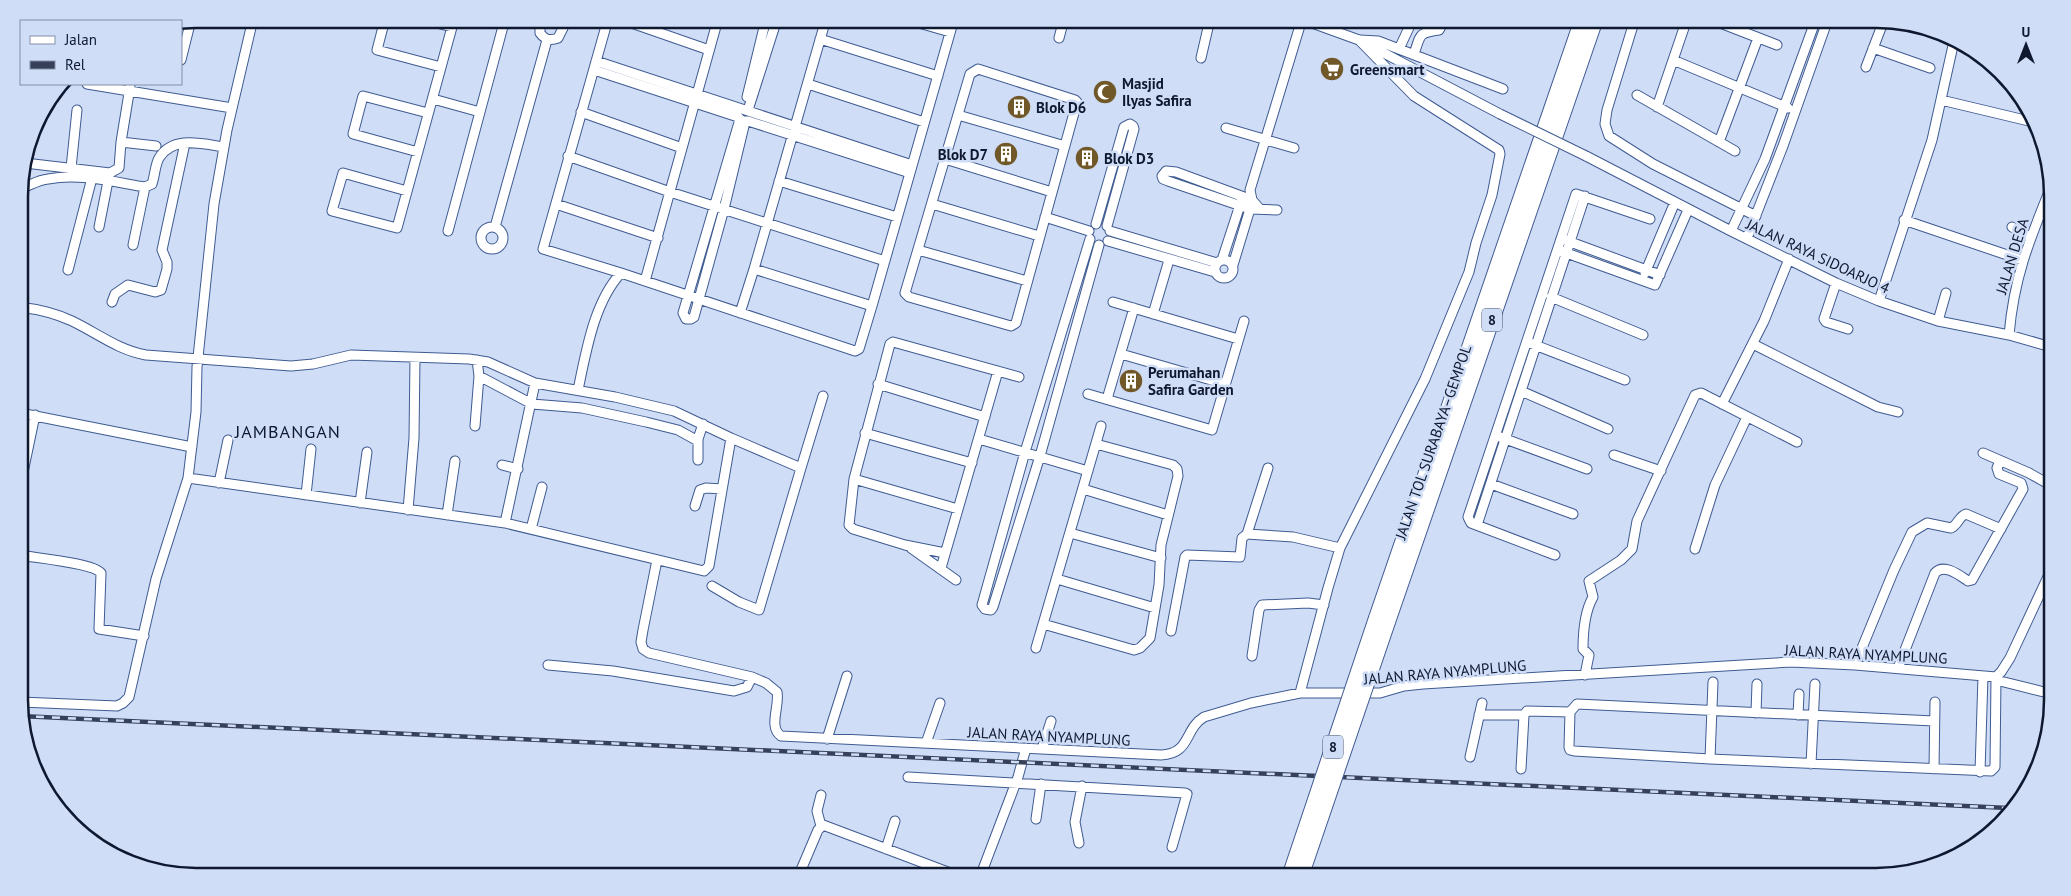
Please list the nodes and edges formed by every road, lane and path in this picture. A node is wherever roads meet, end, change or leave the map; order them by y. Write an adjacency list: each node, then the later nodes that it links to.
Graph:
1 (189, 28): 42 (street)
2 (251, 28): 61 (street)
3 (383, 28): 46 (street)
4 (452, 28): 46 (street)
5 (502, 28): 66 (street)
6 (539, 28): 33 (street)
7 (561, 28): 33 (street)
8 (605, 28): 45 (street)
9 (646, 28): 40 (street)
10 (715, 28): 40 (street)
11 (763, 28): 69 (street)
12 (774, 28): 69 (street)
13 (823, 28): 34 (street)
14 (936, 28): 30 (street)
15 (951, 28): 30 (street)
16 (1062, 28): 31 (street)
17 (1208, 28): 43 (street)
18 (1298, 28): 75 (street)
19 (1326, 28): 35 (street)
20 (1409, 28): 39 (street)
21 (1440, 28): 41 (street)
22 (1579, 28): 266 (highway, JALAN TOL SURABAYA–GEMPOL / 8)
23 (1593, 28): 266 (highway, JALAN TOL SURABAYA–GEMPOL / 8)
24 (1632, 28): 109 (street)
25 (1684, 28): 44 (street)
26 (1733, 28): 32 (street)
27 (1813, 28): 63 (street)
28 (1825, 28): 65 (street)
29 (1881, 28): 38 (street)
30 (950, 32): 50 (street)
31 (1059, 38)
32 (1758, 38): 36 (street); 54 (street)
33 (547, 40): 120 (street)
34 (820, 40): 50 (street); 51 (street)
35 (1360, 40): 39 (street); 103 (street, JALAN RAYA SIDOARJO 4, bridge); 252 (street)
36 (1777, 45)
37 (1953, 47): 60 (street)
38 (1873, 48): 47 (street); 48 (street)
39 (1399, 49): 41 (street)
40 (709, 50): 58 (street)
41 (1414, 54): 56 (street)
42 (182, 56)
43 (1201, 58)
44 (1673, 60): 54 (street); 62 (street)
45 (596, 61): 49 (street); 53 (street)
46 (441, 67): 59 (street)
47 (1866, 67)
48 (1930, 68)
49 (594, 70): 53 (street); 67 (street)
50 (938, 76): 72 (street)
51 (808, 84): 72 (street); 74 (street)
52 (95, 85): 55 (street)
53 (657, 85): 58 (street)
54 (1739, 87): 63 (street); 77 (street)
55 (128, 89): 61 (street); 76 (street)
56 (1503, 90)
57 (1636, 95): 62 (street)
58 (696, 98): 69 (street); 82 (street)
59 (432, 99): 66 (street); 68 (street)
60 (1941, 100): 71 (street); 116 (street)
61 (232, 106): 81 (street)
62 (1657, 107): 77 (street)
63 (1783, 107): 65 (street); 109 (street)
64 (77, 110): 89 (street)
65 (1795, 111): 112 (street)
66 (480, 112): 122 (street)
67 (581, 112): 82 (street); 86 (street)
68 (428, 113): 85 (street); 85 (street)
69 (744, 115): 74 (street); 106 (street); 108 (street)
70 (958, 115): 80 (street); 80 (street); 87 (street)
71 (2025, 120)
72 (924, 122): 90 (street)
73 (1226, 128): 75 (street)
74 (794, 130): 90 (street); 92 (street)
75 (1266, 139): 83 (street); 96 (street)
76 (121, 142): 79 (street); 89 (street)
77 (1719, 142): 84 (street)
78 (185, 143): 81 (street); 95 (street); 157 (street)
79 (156, 146)
80 (1065, 146): 99 (street)
81 (224, 147): 176 (street)
82 (682, 148): 98 (street)
83 (1294, 148)
84 (1735, 151)
85 (418, 152): 97 (street)
86 (568, 156): 98 (street); 104 (street)
87 (945, 159): 99 (street); 105 (street)
88 (31, 164): 89 (street)
89 (71, 168)
90 (911, 169): 113 (street)
91 (92, 178): 93 (street); 94 (street); 145 (street)
92 (779, 180): 113 (street); 117 (street)
93 (108, 181): 95 (street); 119 (street)
94 (28, 186)
95 (145, 187): 132 (street)
96 (1250, 190): 101 (street); 107 (street)
97 (407, 191): 97 (street)
98 (670, 192): 106 (street); 128 (street)
99 (1052, 192): 114 (street)
100 (1585, 196): 115 (street); 129 (street); 131 (street)
101 (1241, 200): 101 (street); 107 (street); 141 (street)
102 (2044, 201): 126 (street, JALAN DESA)
103 (1676, 202): 111 (street, JALAN RAYA SIDOARJO 4); 144 (street)
104 (556, 204): 128 (street); 146 (street)
105 (932, 204): 127 (street); 135 (street)
106 (714, 206): 108 (street); 153 (street)
107 (1254, 206): 110 (street); 142 (street)
108 (724, 209): 117 (street); 155 (street)
109 (1741, 209): 112 (street); 123 (street)
110 (1277, 210)
111 (1688, 210): 123 (street, JALAN RAYA SIDOARJO 4); 147 (street)
112 (1756, 216): 130 (street)
113 (897, 217): 140 (street)
114 (1045, 217): 125 (street); 127 (street)
115 (1650, 219)
116 (1904, 220): 139 (street); 156 (street)
117 (767, 222): 140 (street); 143 (street)
118 (1096, 224): 124 (street); 124 (street); 125 (street)
119 (99, 227)
120 (495, 227)
121 (2013, 227): 126 (street)
122 (448, 231)
123 (1731, 231): 130 (street, JALAN RAYA SIDOARJO 4)
124 (1108, 233): 133 (street); 138 (street); 141 (street)
125 (1089, 235): 133 (street); 214 (street)
126 (2027, 235): 139 (street, JALAN DESA)
127 (1040, 236): 149 (street)
128 (658, 238): 148 (street)
129 (1560, 238): 131 (street); 134 (street)
130 (1747, 238): 137 (street, JALAN RAYA SIDOARJO 4)
131 (1569, 242): 136 (street); 144 (street)
132 (133, 245)
133 (1099, 245): 217 (street)
134 (1556, 249): 136 (street); 170 (street)
135 (918, 250): 149 (street); 149 (street)
136 (1566, 252): 150 (street); 154 (street)
137 (1789, 259): 151 (street, JALAN RAYA SIDOARJO 4); 171 (street)
138 (1169, 260): 141 (street); 163 (street)
139 (2022, 260): 168 (street, JALAN DESA)
140 (885, 261): 159 (street)
141 (1218, 265): 142 (street); 142 (street)
142 (1233, 265)
143 (754, 269): 159 (street); 162 (street)
144 (1648, 269): 147 (street); 150 (street)
145 (68, 270)
146 (621, 273): 148 (street); 183 (street)
147 (1660, 275): 150 (street)
148 (645, 281): 153 (street)
149 (1027, 281)
150 (1642, 281)
151 (1836, 283): 156 (street, JALAN RAYA SIDOARJO 4); 166 (street)
152 (1946, 293): 165 (street)
153 (688, 296): 155 (street); 155 (street)
154 (1551, 297): 167 (street); 172 (street)
155 (698, 300): 162 (street)
156 (1879, 301): 165 (street, JALAN RAYA SIDOARJO 4)
157 (112, 302)
158 (1114, 302): 161 (street)
159 (872, 306): 162 (street)
160 (28, 308): 176 (street)
161 (1134, 308): 163 (street); 174 (street)
162 (740, 313)
163 (1152, 314): 169 (street)
164 (1244, 321): 169 (street)
165 (1938, 321): 168 (street, JALAN RAYA SIDOARJO 4)
166 (1848, 329)
167 (1643, 335)
168 (2008, 335): 173 (street, JALAN RAYA SIDOARJO 4)
169 (1238, 339): 182 (street)
170 (1525, 342): 172 (street); 203 (street)
171 (1753, 344): 189 (street); 191 (street)
172 (1536, 345): 180 (street); 184 (street)
173 (2044, 345)
174 (1121, 354): 182 (street); 188 (street)
175 (415, 366): 176 (street); 177 (street); 241 (street)
176 (198, 367): 210 (street)
177 (478, 369): 185 (street); 185 (street); 198 (street)
178 (998, 372): 179 (street); 181 (street); 195 (street)
179 (1019, 377)
180 (1625, 380)
181 (878, 384): 195 (street); 201 (street)
182 (1225, 384): 188 (street)
183 (578, 390): 185 (street); 190 (street)
184 (1521, 391): 200 (street); 206 (street)
185 (533, 394): 190 (street); 225 (street)
186 (1088, 394): 188 (street)
187 (823, 396): 223 (street)
188 (1108, 399)
189 (1722, 404): 196 (street); 228 (street)
190 (612, 407): 194 (street); 194 (street)
191 (1898, 412)
192 (28, 414): 193 (street)
193 (35, 415): 210 (street); 211 (street)
194 (648, 415): 197 (street); 197 (street)
195 (985, 416): 205 (street)
196 (1747, 417): 208 (street); 253 (street)
197 (671, 421): 202 (street); 202 (street)
198 (475, 426)
199 (1101, 426): 209 (street)
200 (1608, 429)
201 (864, 433): 221 (street); 230 (street)
202 (700, 434): 204 (street); 218 (street)
203 (1494, 435): 206 (street); 246 (street)
204 (731, 438): 223 (street); 235 (street)
205 (979, 438): 214 (street); 221 (street)
206 (1505, 439): 226 (street); 233 (street)
207 (228, 440): 232 (street)
208 (1797, 442)
209 (1096, 444): 227 (street); 244 (street)
210 (192, 447): 229 (street)
211 (28, 448)
212 (311, 449): 237 (street)
213 (367, 452): 238 (street)
214 (1025, 452): 217 (street); 217 (street)
215 (1983, 453): 220 (street)
216 (1614, 455): 228 (street)
217 (1040, 456): 227 (street)
218 (698, 460)
219 (455, 461): 243 (street)
220 (2000, 461): 231 (street); 248 (street)
221 (972, 463): 240 (street)
222 (502, 465): 225 (street)
223 (801, 468): 263 (street)
224 (1268, 468): 250 (street)
225 (518, 469): 245 (street)
226 (1587, 469)
227 (1088, 471): 236 (street)
228 (1661, 471): 275 (street)
229 (188, 478): 232 (street); 269 (street)
230 (854, 479): 240 (street); 251 (street)
231 (2044, 481)
232 (219, 482): 237 (street)
233 (1490, 484): 242 (street); 246 (street)
234 (542, 487): 247 (street)
235 (714, 488): 239 (street); 258 (street)
236 (1083, 489): 244 (street); 249 (street)
237 (306, 495): 238 (street)
238 (360, 503): 241 (street)
239 (695, 506)
240 (958, 509): 254 (street)
241 (408, 510): 243 (street)
242 (1573, 514)
243 (448, 515): 245 (street)
244 (1168, 515): 257 (street)
245 (506, 523): 247 (street)
246 (1477, 525): 255 (street)
247 (531, 529): 258 (street)
248 (2001, 529): 273 (street); 274 (street)
249 (1070, 533): 257 (street); 260 (street)
250 (1247, 534): 252 (street); 268 (street)
251 (906, 545): 254 (street); 259 (street)
252 (1340, 548): 264 (street)
253 (1695, 549)
254 (945, 553): 259 (street)
255 (1555, 555)
256 (28, 556): 269 (street)
257 (1161, 558): 265 (street)
258 (657, 560): 278 (street)
259 (941, 568): 261 (street)
260 (1057, 578): 265 (street); 267 (street)
261 (956, 580)
262 (2044, 585): 279 (street)
263 (712, 586)
264 (1324, 603): 271 (street); 284 (street)
265 (1155, 608): 267 (street)
266 (1382, 620): 325 (highway, JALAN TOL SURABAYA–GEMPOL / 8, bridge); 326 (highway, JALAN TOL SURABAYA–GEMPOL / 8, bridge)
267 (1043, 624): 270 (street)
268 (1171, 631)
269 (144, 636): 286 (street)
270 (1036, 648)
271 (1252, 656)
272 (548, 665): 278 (street)
273 (1855, 665): 274 (street, JALAN RAYA NYAMPLUNG); 275 (street, JALAN RAYA NYAMPLUNG)
274 (1898, 668): 277 (street, JALAN RAYA NYAMPLUNG)
275 (1585, 675): 284 (street, JALAN RAYA NYAMPLUNG)
276 (847, 676): 301 (street)
277 (1983, 676): 279 (street, JALAN RAYA NYAMPLUNG); 299 (street)
278 (752, 677): 301 (street, JALAN RAYA NYAMPLUNG)
279 (1996, 678): 283 (street, JALAN RAYA NYAMPLUNG); 300 (street)
280 (1713, 682): 290 (street)
281 (1757, 684): 292 (street)
282 (1814, 684): 296 (street)
283 (2044, 692)
284 (1300, 693): 304 (street, JALAN RAYA NYAMPLUNG)
285 (1799, 694): 295 (street)
286 (28, 702)
287 (1935, 702): 298 (street)
288 (940, 703): 302 (street)
289 (1482, 703): 293 (street)
290 (1712, 711): 291 (street); 292 (street); 306 (street)
291 (1570, 712): 294 (street); 306 (street)
292 (1756, 713): 295 (street)
293 (1479, 715): 294 (street); 305 (street)
294 (1524, 715): 308 (street)
295 (1799, 715): 296 (street)
296 (1813, 716): 298 (street); 307 (street)
297 (1051, 720): 304 (street)
298 (1934, 721): 309 (street)
299 (1981, 726): 300 (street); 310 (street)
300 (1997, 727): 310 (street)
301 (827, 739): 302 (street, JALAN RAYA NYAMPLUNG)
302 (926, 743): 303 (street, JALAN RAYA NYAMPLUNG)
303 (1026, 748): 304 (street, JALAN RAYA NYAMPLUNG); 312 (street)
304 (1042, 748)
305 (1470, 757)
306 (1710, 759): 307 (street)
307 (1806, 764): 309 (street)
308 (1521, 769)
309 (1934, 770): 310 (street)
310 (1980, 772)
311 (908, 777): 312 (street)
312 (1016, 782): 313 (street); 324 (street)
313 (1041, 784): 314 (street); 316 (street)
314 (1082, 786): 319 (street); 320 (street)
315 (821, 795): 318 (street)
316 (1036, 819)
317 (894, 821): 321 (street)
318 (820, 826): 321 (street); 322 (street)
319 (1079, 843)
320 (1172, 847)
321 (886, 849): 323 (street)
322 (802, 868)
323 (937, 868)
324 (983, 868)
325 (1292, 868)
326 (1304, 868)

